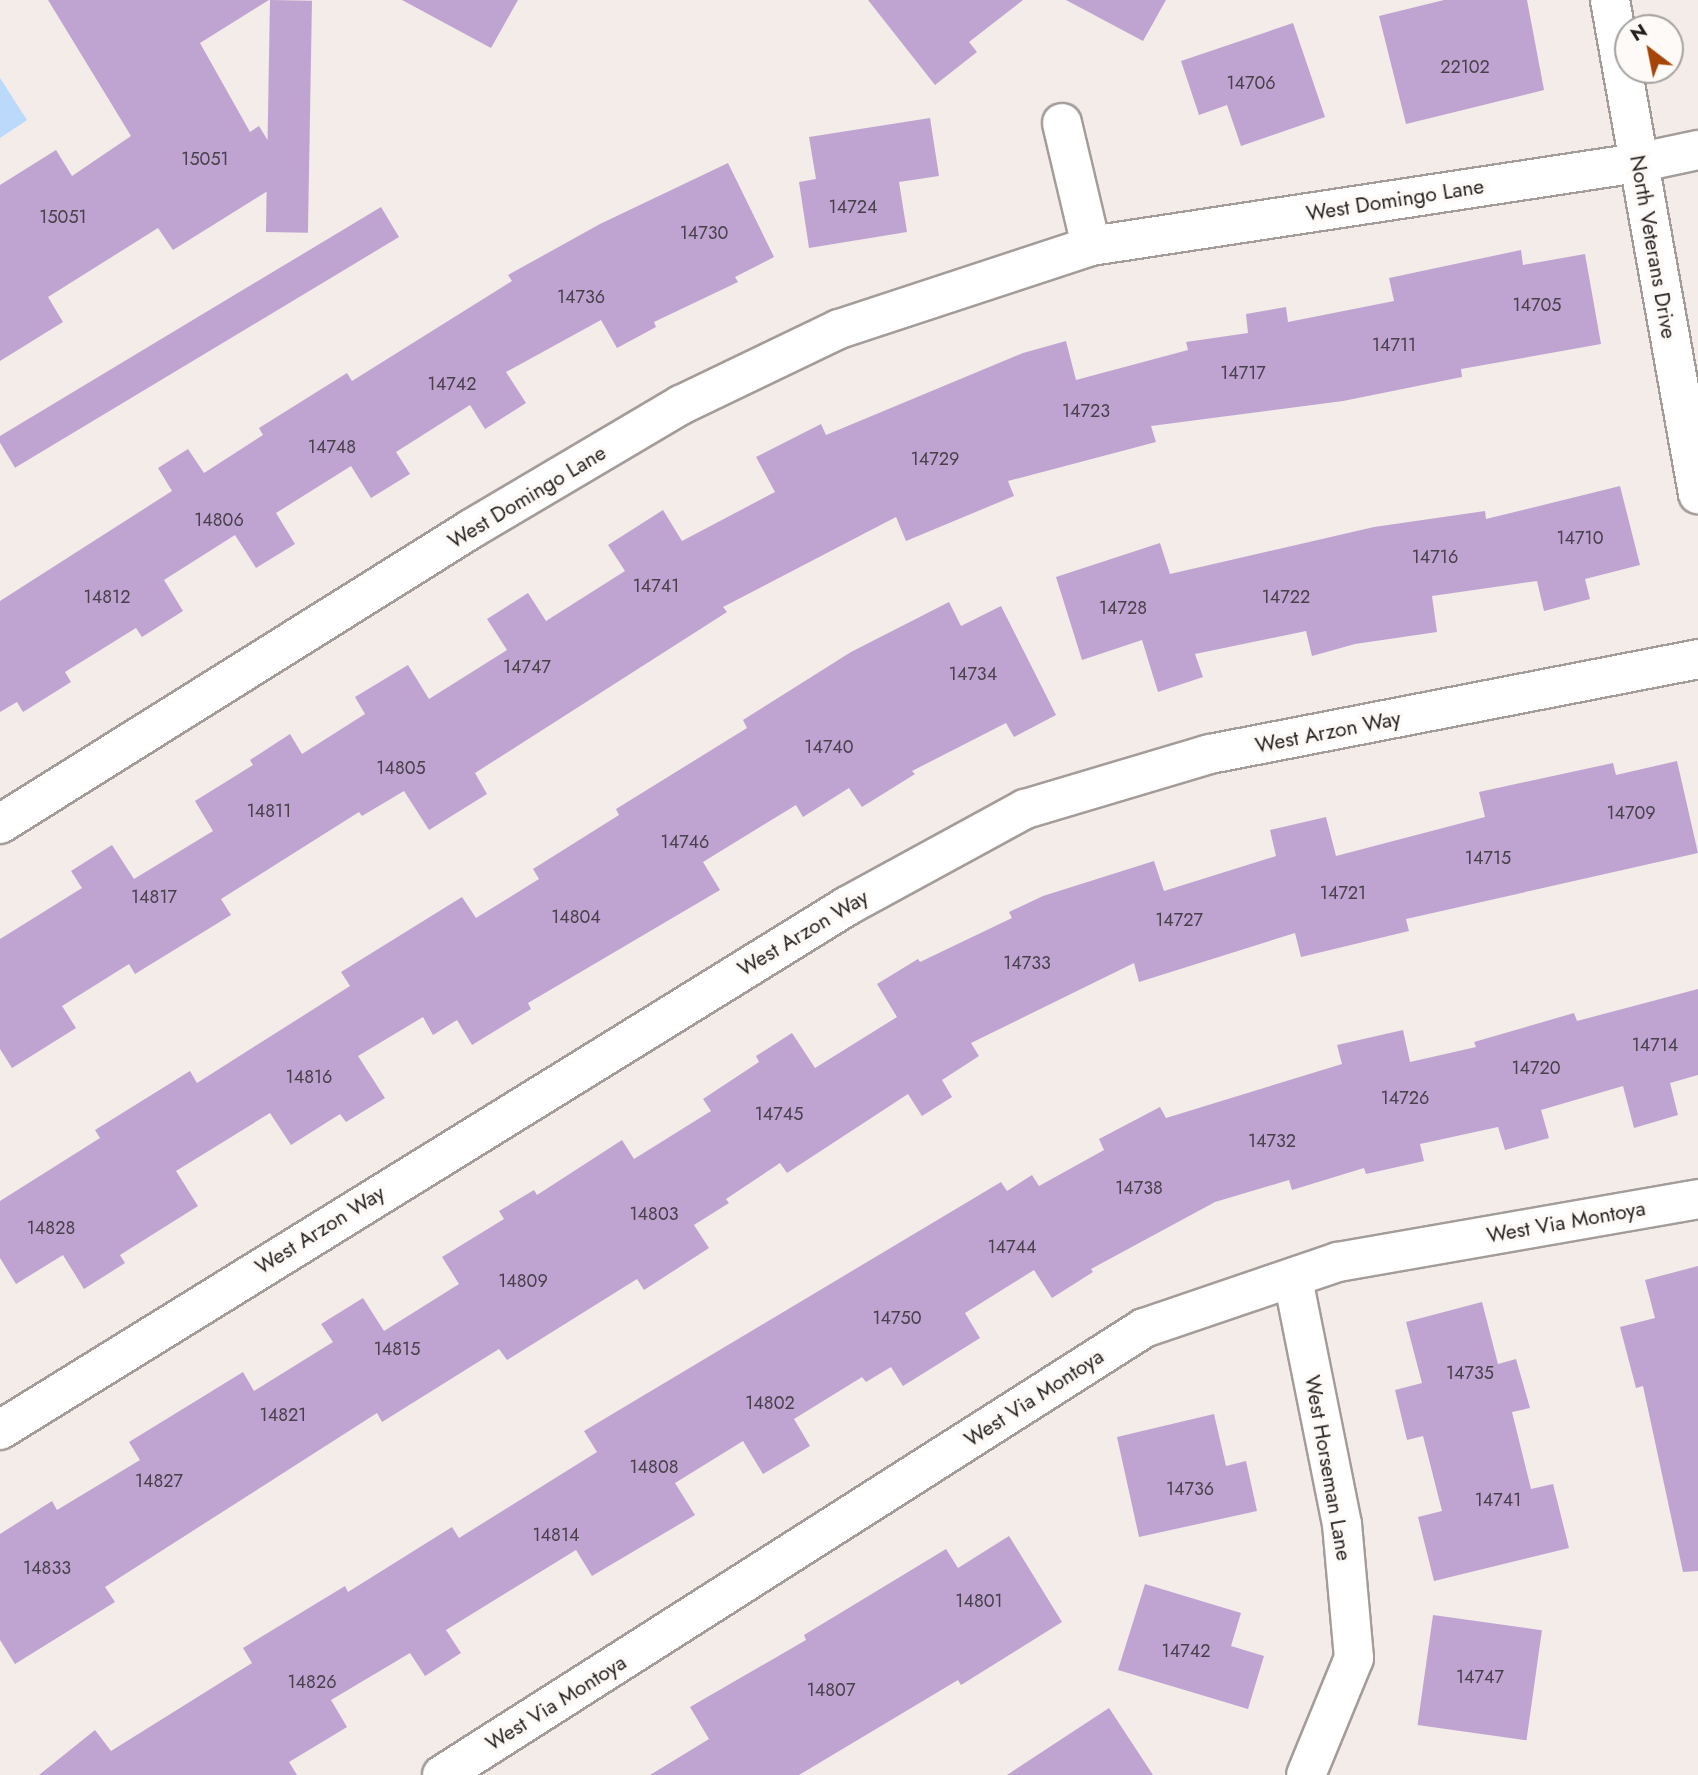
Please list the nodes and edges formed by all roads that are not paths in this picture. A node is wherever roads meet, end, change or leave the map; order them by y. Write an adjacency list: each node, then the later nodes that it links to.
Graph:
1 (1610, 0): 4 (street, North Veterans Drive)
2 (1062, 123): 5 (street)
3 (1698, 150): 4 (street, West Domingo Lane)
4 (1637, 163): 5 (street, West Domingo Lane); 6 (street, North Veterans Drive)
5 (1091, 246): 8 (street, West Domingo Lane)
6 (1698, 494)
7 (1698, 659): 11 (street, West Arzon Way)
8 (0, 824)
9 (1698, 1199): 10 (street, West Via Montoya)
10 (1293, 1279): 12 (street, West Via Montoya); 13 (street, West Horseman Lane)
11 (0, 1430)
12 (443, 1775)
13 (1306, 1775)

